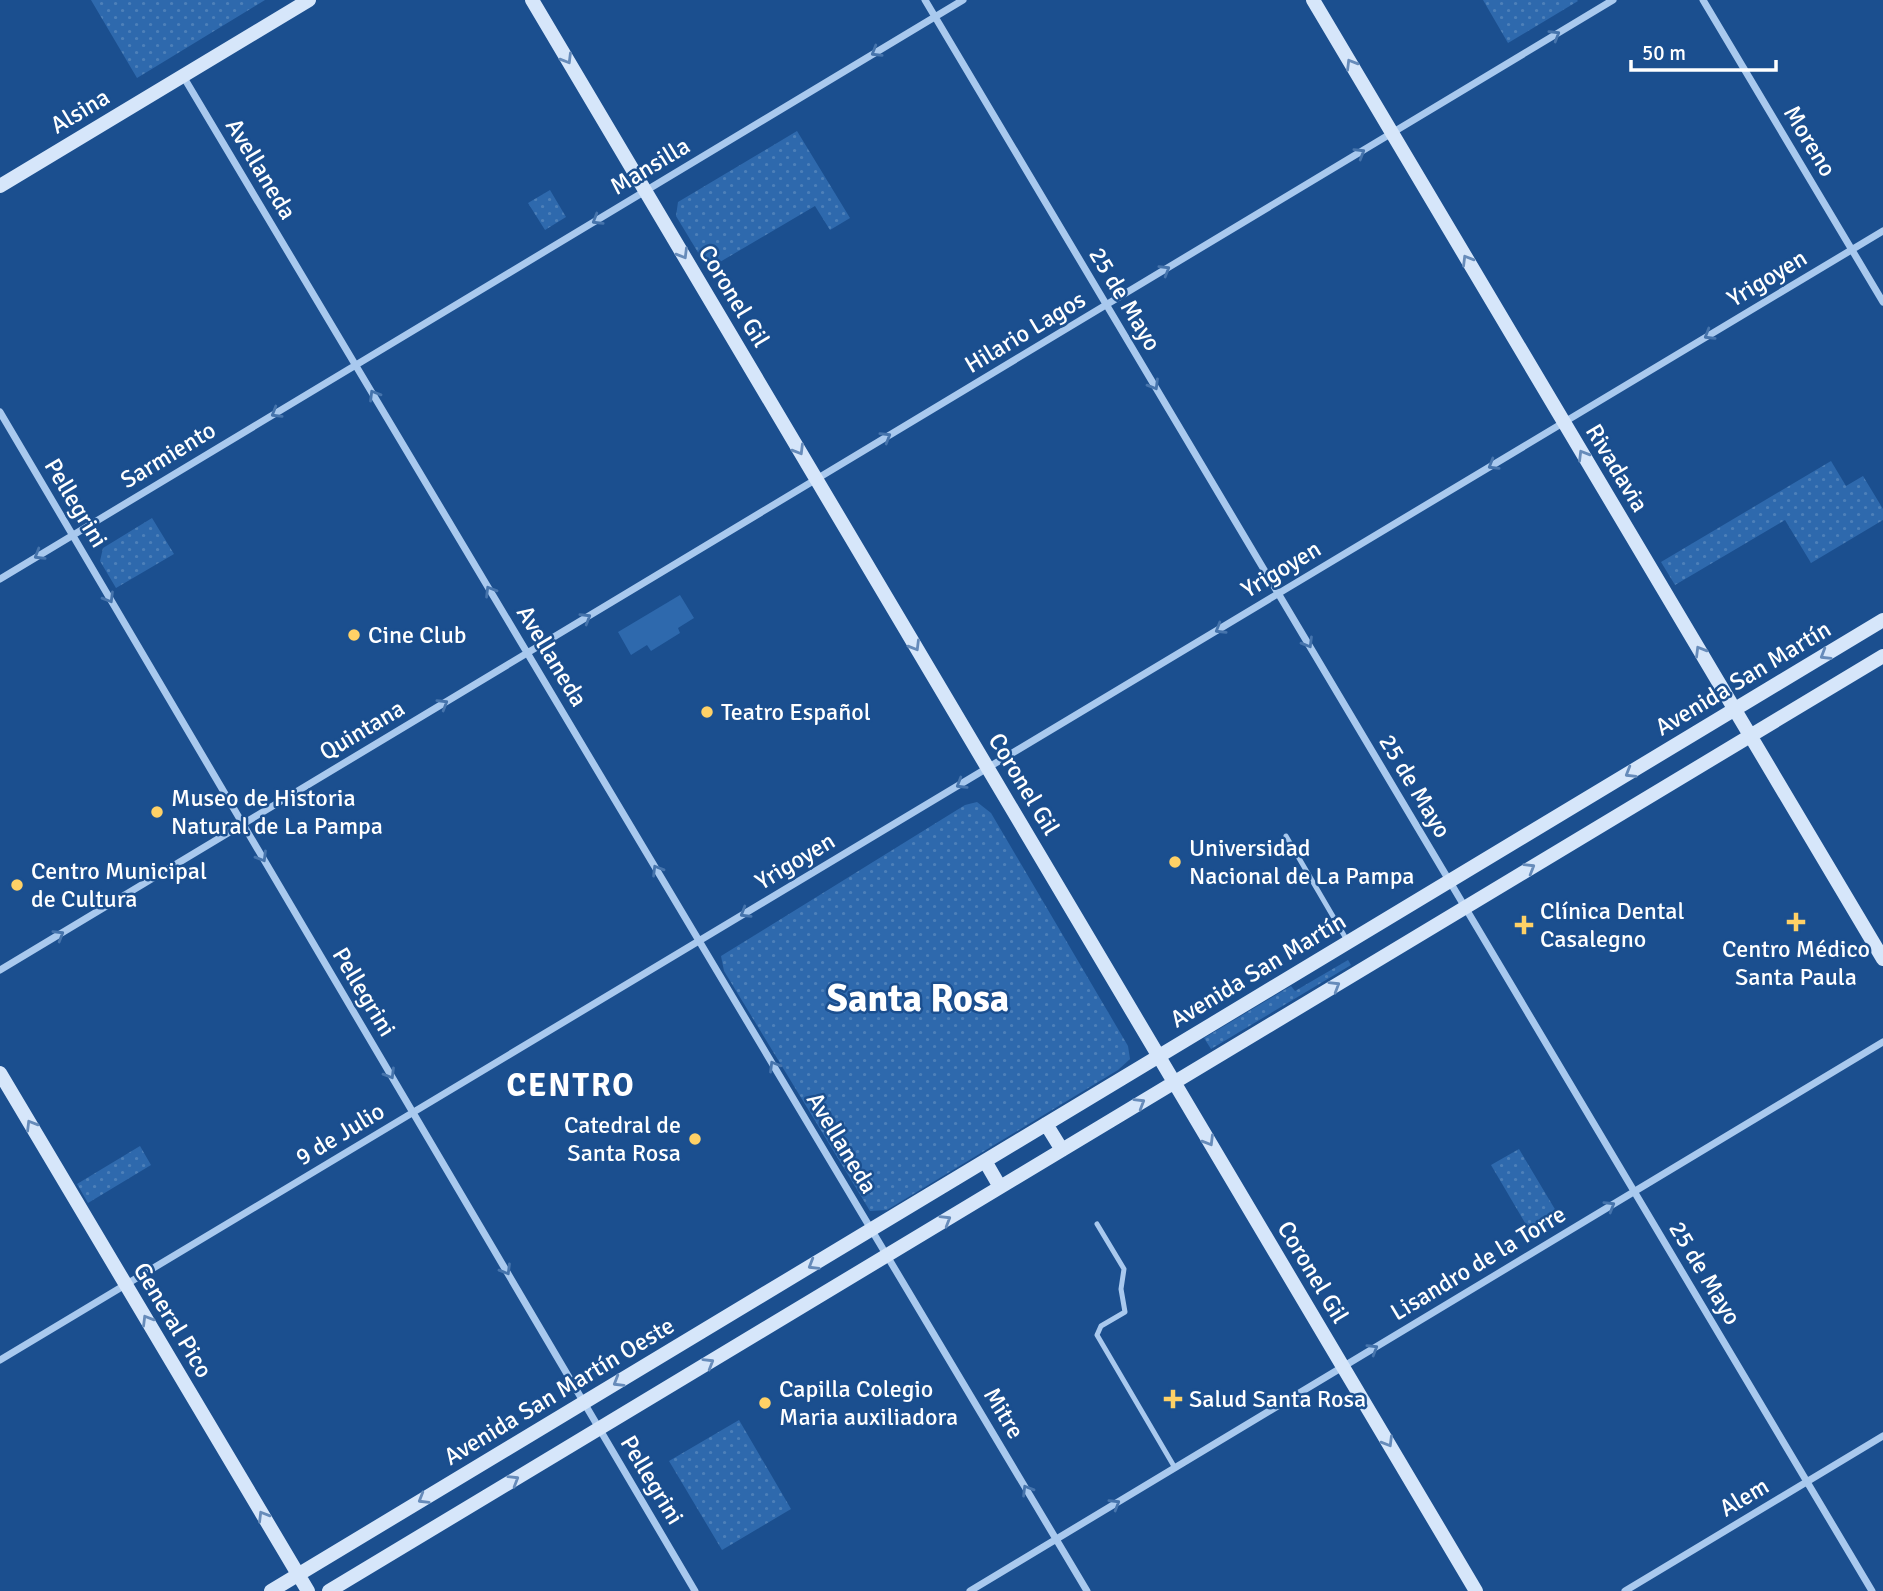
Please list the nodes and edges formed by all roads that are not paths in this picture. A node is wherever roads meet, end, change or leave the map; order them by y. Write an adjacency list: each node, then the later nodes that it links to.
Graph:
1 (309, 0): 9 (main road, Alsina)
2 (532, 0): 12 (main road, Coronel Gil, one-way to 12)
3 (925, 0): 8 (street, 25 de Mayo)
4 (963, 0): 8 (street, Mansilla)
5 (1313, 0): 10 (main road, Rivadavia, one-way to 5)
6 (1613, 0): 10 (street, Hilario Lagos, one-way to 6)
7 (1703, 0): 14 (street, Moreno)
8 (935, 17): 12 (street, Mansilla, one-way to 12); 16 (street, 25 de Mayo)
9 (183, 76): 11 (main road, Alsina); 17 (street, Avellaneda)
10 (1392, 134): 16 (street, Hilario Lagos, one-way to 10); 19 (main road, Rivadavia, one-way to 10)
11 (0, 186)
12 (646, 191): 17 (street, Mansilla, one-way to 17); 20 (main road, Coronel Gil, one-way to 20)
13 (1883, 231): 14 (street, Yrigoyen)
14 (1852, 250): 15 (street, Moreno); 19 (street, Yrigoyen, one-way to 19)
15 (1883, 302)
16 (1106, 305): 20 (street, Hilario Lagos, one-way to 16); 23 (street, 25 de Mayo, one-way to 23)
17 (356, 365): 21 (street, Sarmiento, one-way to 21); 25 (street, Avellaneda, one-way to 17)
18 (0, 412): 21 (street, Pellegrini)
19 (1564, 422): 23 (street, Yrigoyen, one-way to 23); 27 (main road, Rivadavia, one-way to 19)
20 (817, 479): 25 (street, Hilario Lagos, one-way to 20); 29 (main road, Coronel Gil, one-way to 29)
21 (73, 535): 22 (street, Sarmiento, one-way to 22); 30 (street, Pellegrini, one-way to 30)
22 (0, 579)
23 (1278, 594): 29 (street, Yrigoyen, one-way to 29); 32 (street, 25 de Mayo, one-way to 32)
24 (1883, 620): 27 (main road, Avenida San Martín, one-way to 27)
25 (527, 653): 30 (street, Quintana, one-way to 25); 34 (street, Avellaneda, one-way to 25)
26 (1883, 656): 28 (main road)
27 (1735, 710): 28 (main road, Rivadavia); 32 (main road, Avenida San Martín, one-way to 32)
28 (1751, 736): 33 (main road, one-way to 28); 36 (main road, Rivadavia)
29 (988, 768): 34 (street, Yrigoyen, one-way to 34); 39 (main road, Coronel Gil)
30 (243, 824): 37 (street, Quintana, one-way to 30); 42 (street, Pellegrini, one-way to 42)
31 (1286, 836): 35 (lane)
32 (1449, 881): 33 (street, 25 de Mayo); 35 (main road, Avenida San Martín)
33 (1465, 908): 41 (main road, one-way to 33); 47 (street, 25 de Mayo)
34 (699, 941): 42 (street, 9 de Julio); 49 (street, Avellaneda, one-way to 34)
35 (1348, 942): 39 (main road, Avenida San Martín)
36 (1883, 959)
37 (0, 970)
38 (1883, 1042): 47 (street, Lisandro de la Torre)
39 (1159, 1056): 41 (main road, Coronel Gil); 43 (main road, Avenida San Martín)
40 (0, 1073): 51 (main road, General Pico, one-way to 40)
41 (1175, 1082): 44 (main road, one-way to 41); 53 (main road, Coronel Gil, one-way to 53)
42 (413, 1113): 51 (street, 9 de Julio); 54 (street, Pellegrini, one-way to 54)
43 (1046, 1124): 44 (main road); 45 (main road, Avenida San Martín)
44 (1062, 1150): 46 (main road)
45 (985, 1161): 46 (main road); 49 (main road, Avenida San Martín)
46 (1000, 1187): 50 (main road, one-way to 46)
47 (1634, 1191): 53 (street, Lisandro de la Torre, one-way to 47); 58 (street, 25 de Mayo)
48 (1097, 1224): 57 (lane)
49 (872, 1229): 50 (street, Avellaneda); 54 (main road, Avenida San Martín Oeste, one-way to 54)
50 (887, 1255): 55 (main road, one-way to 50); 59 (street, Mitre, one-way to 50)
51 (126, 1285): 52 (street, 9 de Julio); 60 (main road, General Pico, one-way to 51)
52 (0, 1360)
53 (1343, 1366): 57 (street, Lisandro de la Torre); 67 (main road, Coronel Gil, one-way to 67)
54 (584, 1402): 55 (street, Pellegrini); 60 (main road, Avenida San Martín Oeste, one-way to 60)
55 (599, 1429): 63 (main road, one-way to 55); 64 (street, Pellegrini)
56 (1883, 1436): 58 (street, Alem)
57 (1175, 1468): 59 (street, Lisandro de la Torre, one-way to 57)
58 (1807, 1482): 68 (street, Alem); 69 (street, 25 de Mayo)
59 (1056, 1539): 65 (street, Lisandro de la Torre); 66 (street, Mitre)
60 (298, 1575): 61 (main road, Avenida San Martín Oeste); 62 (main road, General Pico)
61 (271, 1591)
62 (308, 1591)
63 (329, 1591)
64 (695, 1591)
65 (970, 1591)
66 (1087, 1591)
67 (1476, 1591)
68 (1625, 1591)
69 (1872, 1591)

